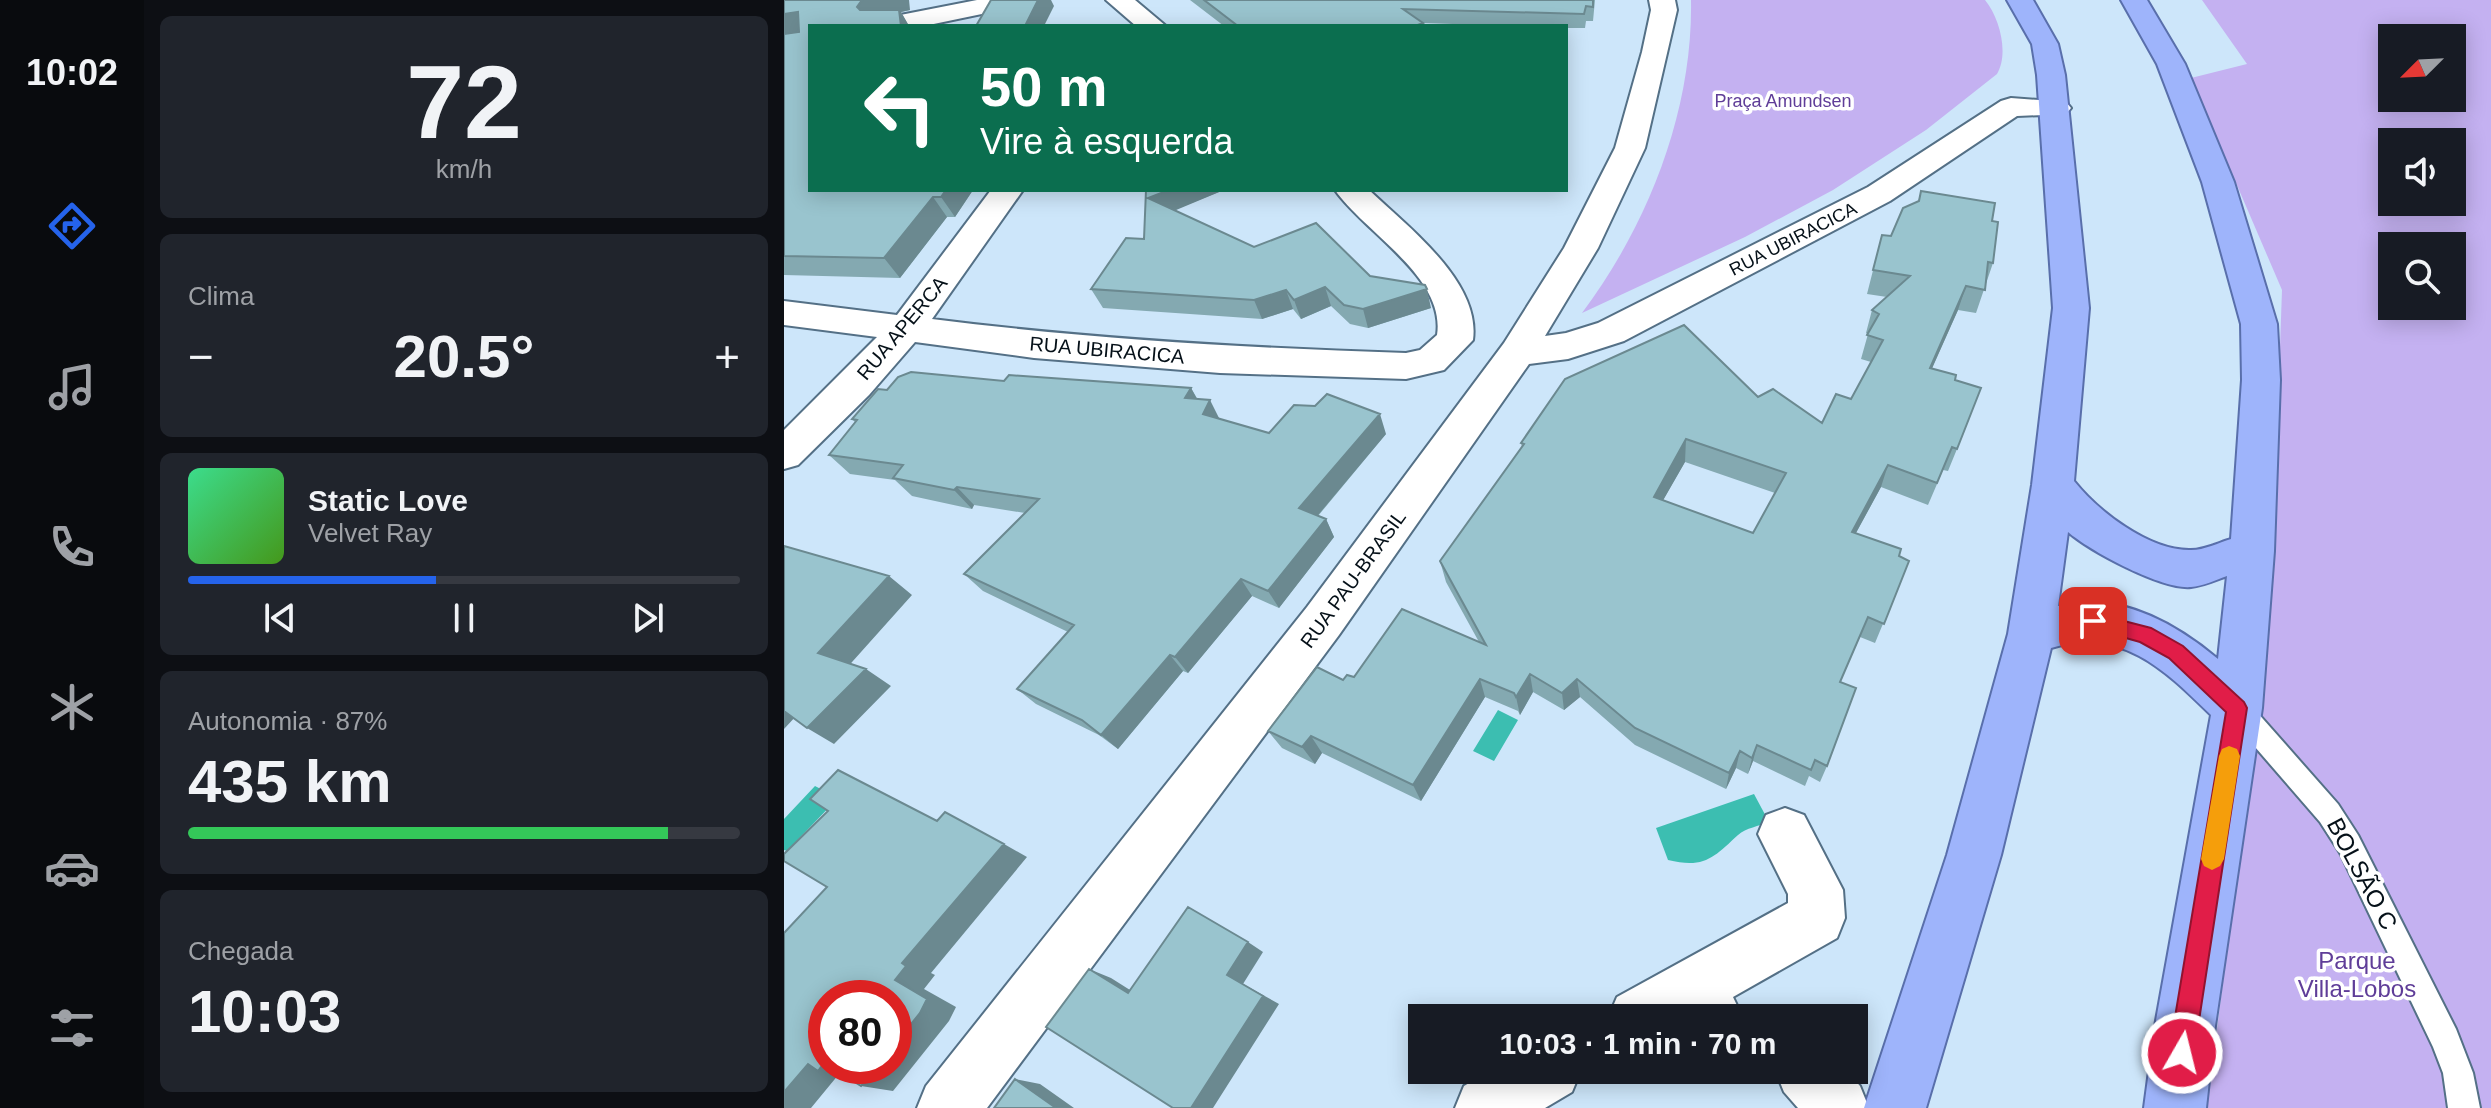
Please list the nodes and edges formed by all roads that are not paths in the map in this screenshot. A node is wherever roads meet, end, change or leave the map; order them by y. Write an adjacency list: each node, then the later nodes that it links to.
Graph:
1 (1016, 0): 6 (street)
2 (1119, 0): 7 (street)
3 (1662, 0): 13 (street, RUA PAU-BRASIL)
4 (2020, 0): 8 (highway)
5 (2134, 0): 16 (highway)
6 (895, 24)
7 (1150, 24)
8 (2056, 108): 13 (street, RUA UBIRACICA); 15 (highway)
9 (1006, 192): 12 (street, RUA APERCA)
10 (1353, 192): 12 (street, RUA UBIRACICA)
11 (784, 313): 12 (street, RUA UBIRACICA)
12 (905, 330): 14 (street, RUA APERCA)
13 (1517, 352): 23 (street, RUA PAU-BRASIL)
14 (784, 454)
15 (2053, 485): 16 (highway); 17 (highway)
16 (2252, 551): 18 (highway)
17 (2031, 634): 18 (highway); 26 (highway)
18 (2237, 708): 27 (highway); 28 (lane, BOLSÃO C)
19 (1785, 834): 20 (street)
20 (1664, 1004)
21 (1526, 1084): 24 (street)
22 (1818, 1084): 25 (street)
23 (948, 1108)
24 (1486, 1108)
25 (1838, 1108)
26 (1895, 1108)
27 (2175, 1108)
28 (2464, 1108)

